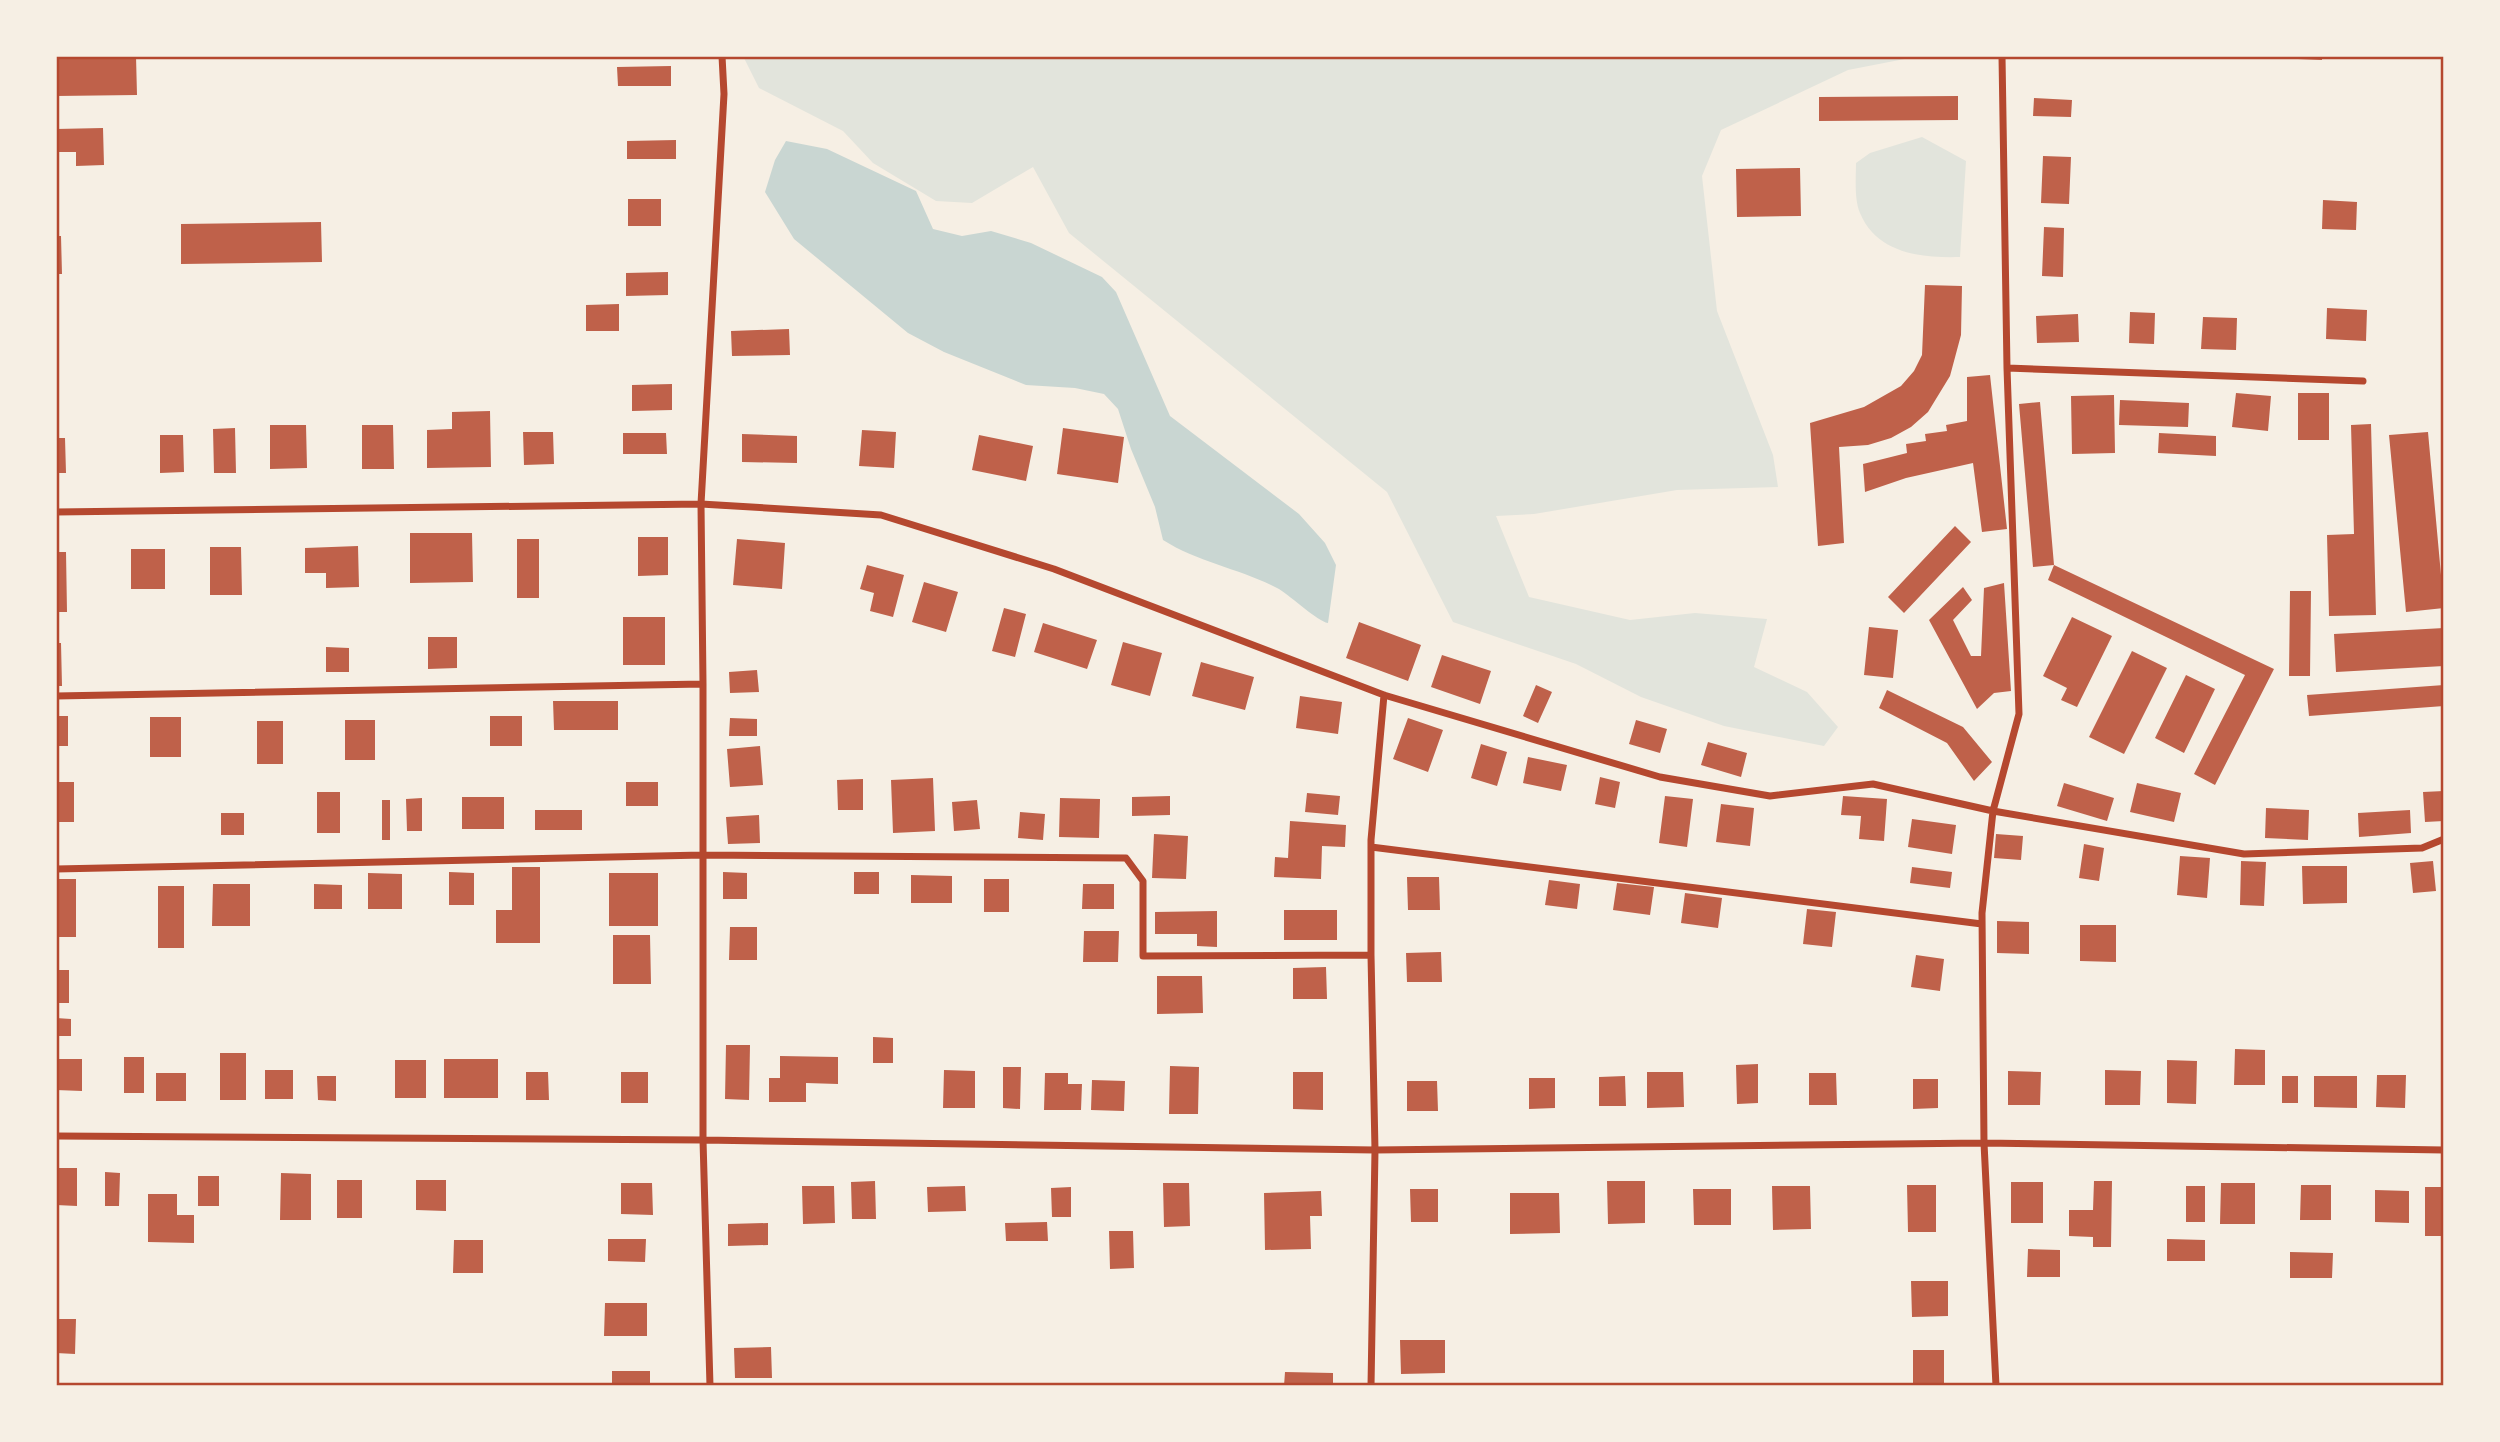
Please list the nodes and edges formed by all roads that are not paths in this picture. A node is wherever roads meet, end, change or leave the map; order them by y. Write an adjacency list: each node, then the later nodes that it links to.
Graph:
1 (722, 56): 5 (street)
2 (2002, 56): 3 (street)
3 (2007, 368): 4 (street); 10 (street)
4 (2364, 381)
5 (701, 504): 6 (street); 7 (street); 8 (street)
6 (56, 512)
7 (704, 684): 9 (street); 13 (street)
8 (1384, 695): 10 (street); 12 (street)
9 (56, 696)
10 (1993, 811): 11 (street); 15 (street)
11 (2444, 839)
12 (1371, 847): 15 (street); 16 (street)
13 (703, 855): 14 (street); 16 (street); 18 (street)
14 (56, 869)
15 (1982, 924): 19 (street)
16 (1371, 955): 20 (street)
17 (56, 1136): 18 (street)
18 (703, 1140): 20 (street); 22 (street)
19 (1984, 1143): 20 (street); 21 (street); 24 (street)
20 (1375, 1150): 23 (street)
21 (2444, 1150)
22 (710, 1386)
23 (1371, 1386)
24 (1996, 1386)

